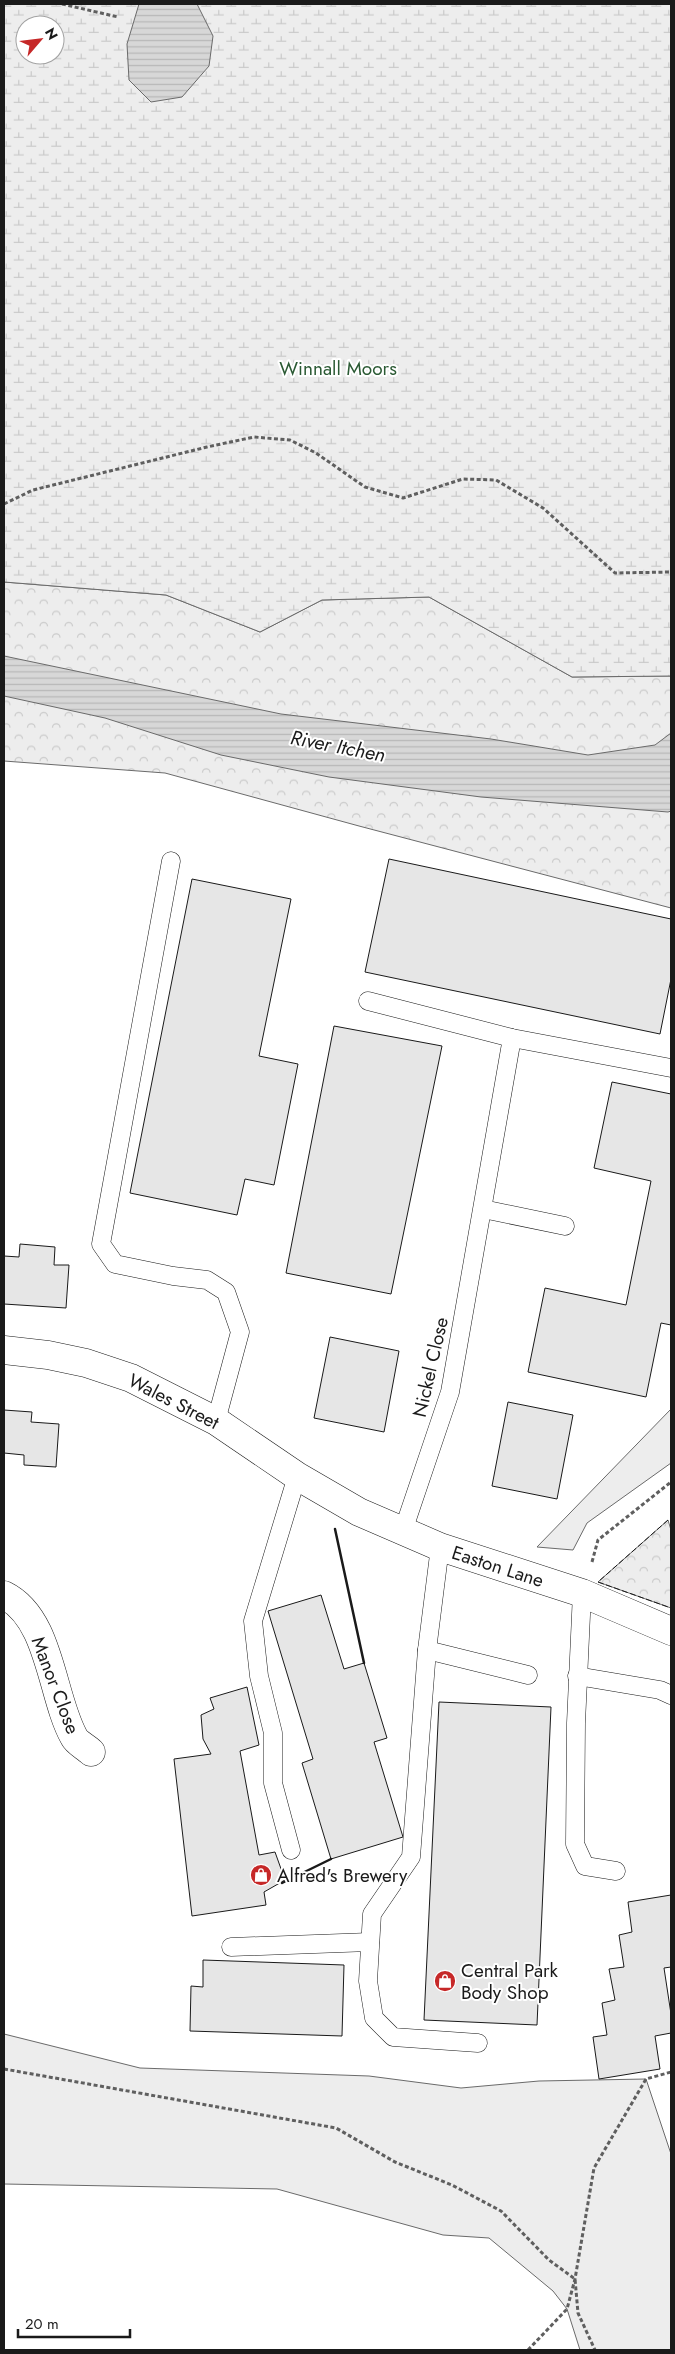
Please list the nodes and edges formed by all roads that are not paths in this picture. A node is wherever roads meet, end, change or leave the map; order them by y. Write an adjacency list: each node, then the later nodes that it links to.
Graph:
1 (171, 861): 8 (lane)
2 (368, 1001): 3 (lane)
3 (512, 1038): 4 (lane); 5 (lane, Nickel Close)
4 (671, 1068)
5 (483, 1209): 6 (lane); 11 (lane, Nickel Close)
6 (566, 1226)
7 (4, 1350): 8 (street, Wales Street)
8 (216, 1421): 9 (street, Wales Street)
9 (297, 1476): 10 (street, Wales Street); 21 (lane)
10 (328, 1493): 11 (street, Easton Lane)
11 (403, 1531): 12 (street, Easton Lane)
12 (440, 1547): 13 (street, Easton Lane); 16 (lane)
13 (582, 1594): 15 (street, Easton Lane); 18 (lane)
14 (4, 1595): 20 (street, Manor Close)
15 (671, 1631)
16 (427, 1650): 17 (lane); 23 (lane)
17 (528, 1675)
18 (577, 1676): 19 (lane); 22 (lane)
19 (671, 1695)
20 (91, 1752)
21 (291, 1850)
22 (616, 1871)
23 (370, 1942): 24 (lane); 25 (lane)
24 (231, 1947)
25 (478, 2043)

